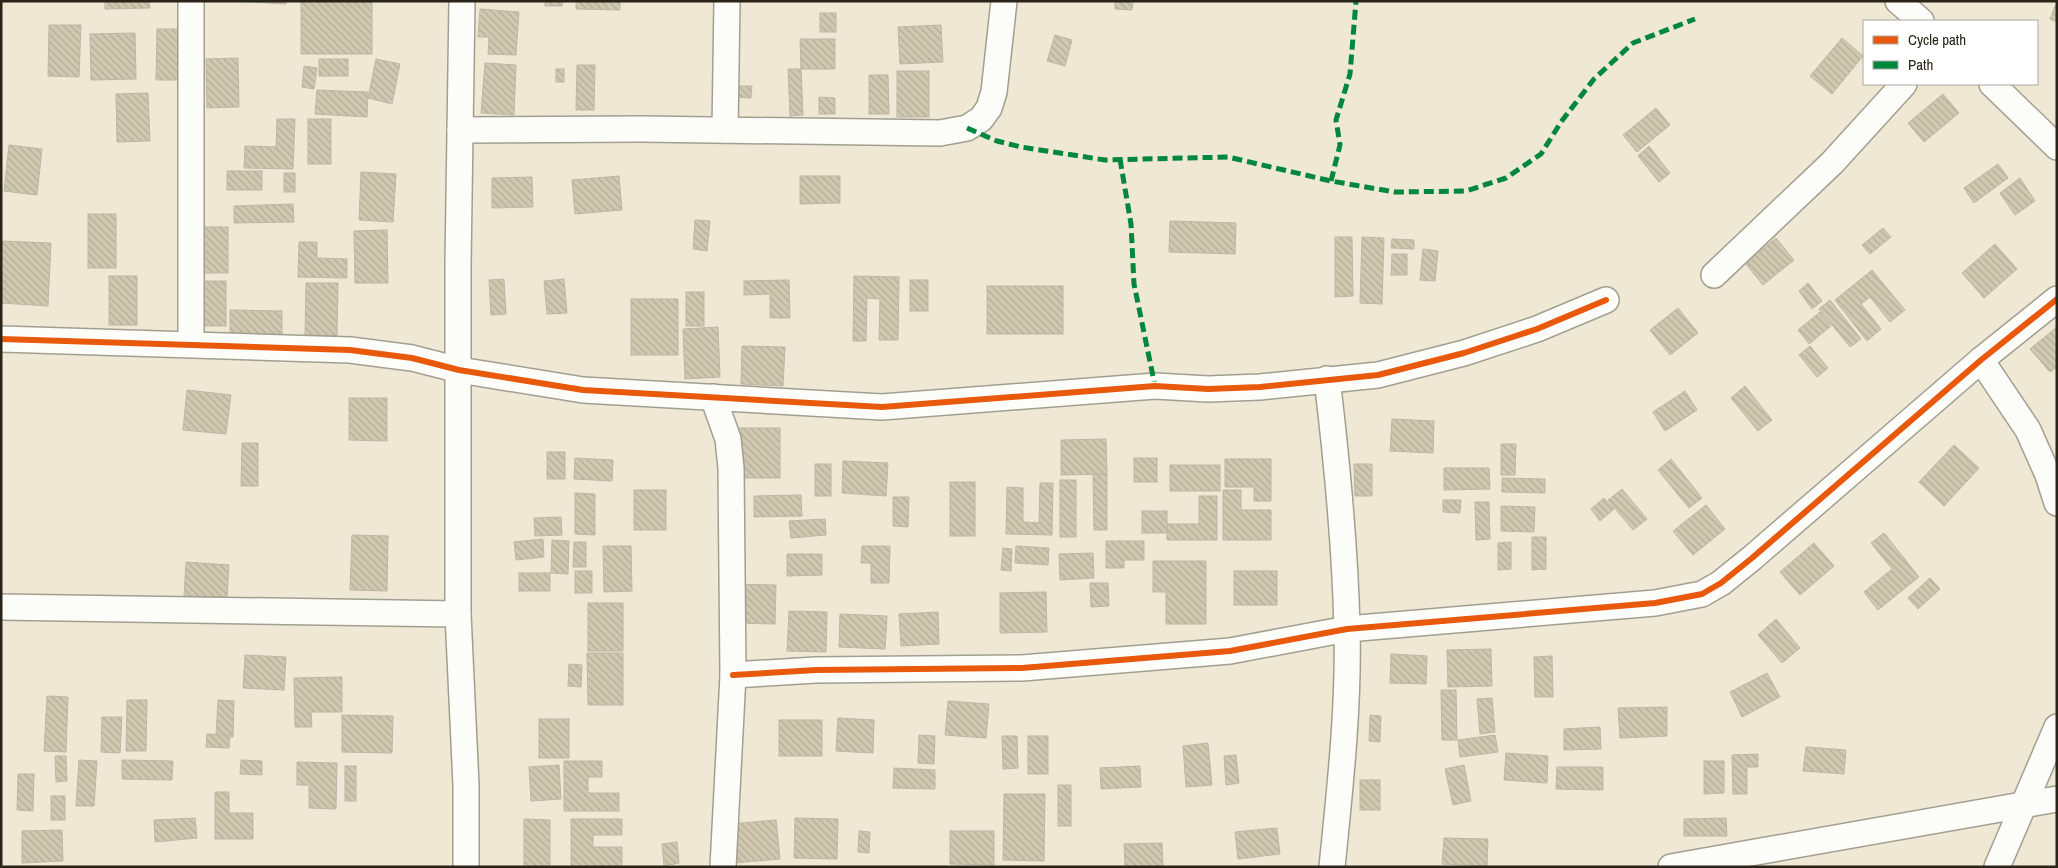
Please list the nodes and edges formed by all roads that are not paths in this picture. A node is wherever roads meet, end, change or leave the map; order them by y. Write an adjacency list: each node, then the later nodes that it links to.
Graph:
1 (191, 1): 16 (street)
2 (462, 1): 9 (street)
3 (727, 1): 10 (street)
4 (1004, 1): 10 (street)
5 (1898, 1): 6 (street)
6 (1920, 20)
7 (1903, 85): 12 (street)
8 (1993, 85): 11 (street)
9 (460, 130): 10 (street); 18 (street)
10 (725, 130)
11 (2057, 147)
12 (1714, 275)
13 (2057, 299): 17 (street)
14 (1606, 300): 19 (street)
15 (1, 339): 16 (street)
16 (191, 344): 18 (street)
17 (1981, 360): 21 (street); 24 (street)
18 (459, 370): 20 (street); 23 (street)
19 (1327, 379): 20 (street); 24 (street)
20 (713, 397): 25 (street)
21 (2057, 503)
22 (1, 607): 23 (street)
23 (458, 614): 29 (street)
24 (1347, 629): 25 (street); 31 (street)
25 (733, 675): 30 (street)
26 (2057, 727): 28 (street)
27 (2057, 799): 28 (street)
28 (2024, 804): 32 (street); 33 (street)
29 (466, 867)
30 (723, 867)
31 (1332, 867)
32 (1671, 867)
33 (1997, 867)

